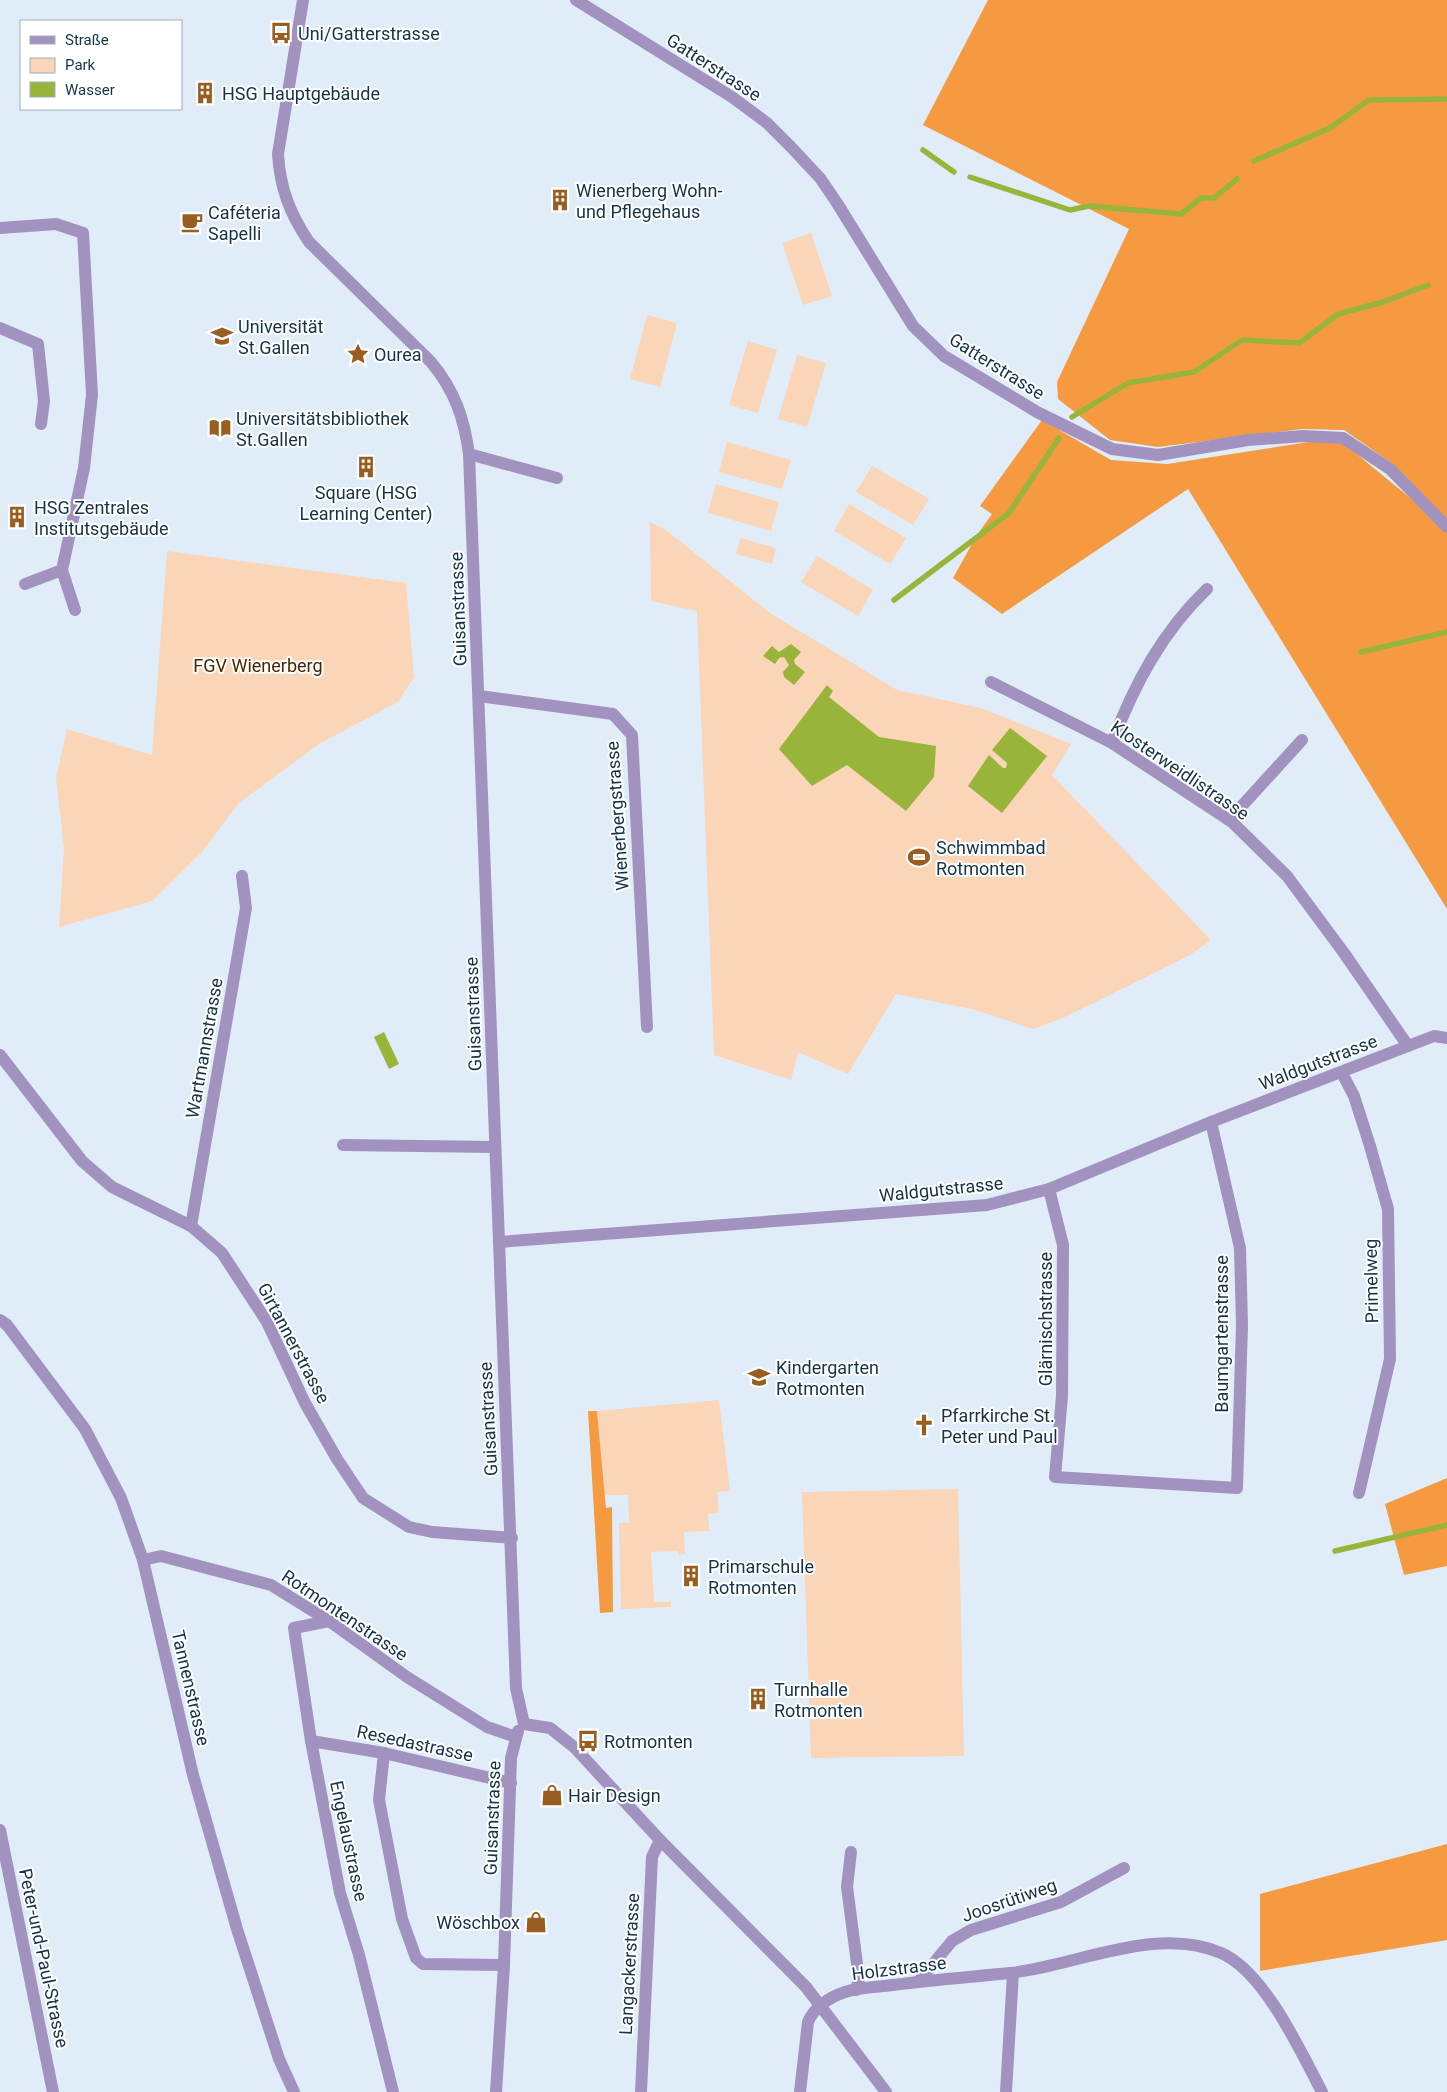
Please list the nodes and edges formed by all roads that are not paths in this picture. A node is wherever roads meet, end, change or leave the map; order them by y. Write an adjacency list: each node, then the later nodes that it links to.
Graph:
1 (303, 0): 6 (street, Guisanstrasse)
2 (576, 0): 8 (street, Gatterstrasse)
3 (0, 228): 9 (street)
4 (0, 328): 5 (street)
5 (42, 424)
6 (469, 454): 7 (street); 14 (street, Guisanstrasse)
7 (557, 478)
8 (1447, 527)
9 (58, 571): 10 (street); 12 (street)
10 (25, 584)
11 (1207, 589): 16 (street)
12 (75, 610)
13 (991, 682): 16 (street, Klosterweidlistrasse)
14 (480, 696): 19 (street, Wienerbergstrasse); 26 (street, Guisanstrasse)
15 (1302, 740): 17 (street)
16 (1112, 743): 17 (street, Klosterweidlistrasse)
17 (1229, 820): 21 (street, Klosterweidlistrasse)
18 (242, 876): 28 (street, Wartmannstrasse)
19 (647, 1027)
20 (1447, 1038): 21 (street, Waldgutstrasse)
21 (1408, 1046): 23 (street, Waldgutstrasse)
22 (0, 1055): 28 (street, Girtannerstrasse)
23 (1342, 1073): 24 (street, Waldgutstrasse); 32 (street, Primelweg)
24 (1211, 1122): 27 (street, Waldgutstrasse); 31 (street, Baumgartenstrasse)
25 (343, 1145): 26 (street)
26 (495, 1147): 29 (street, Guisanstrasse)
27 (1049, 1189): 29 (street, Waldgutstrasse); 31 (street, Glärnischstrasse)
28 (191, 1226): 33 (street, Girtannerstrasse)
29 (499, 1242): 33 (street, Guisanstrasse)
30 (0, 1320): 34 (street, Tannenstrasse)
31 (1237, 1488)
32 (1359, 1493)
33 (512, 1538): 36 (street, Guisanstrasse)
34 (143, 1560): 35 (street, Rotmontenstrasse); 51 (street, Tannenstrasse)
35 (328, 1621): 37 (street, Rotmontenstrasse); 38 (street, Engelaustrasse)
36 (524, 1724): 37 (street, Guisanstrasse); 42 (street)
37 (516, 1737): 40 (street, Guisanstrasse)
38 (311, 1741): 39 (street, Resedastrasse); 52 (street, Engelaustrasse)
39 (384, 1753): 40 (street, Resedastrasse); 45 (street)
40 (511, 1783): 45 (street, Guisanstrasse)
41 (0, 1830): 50 (street, Peter-und-Paul-Strasse)
42 (660, 1840): 49 (street); 54 (street, Langackerstrasse)
43 (851, 1852): 48 (street)
44 (1124, 1868): 47 (street, Joosrütiweg)
45 (504, 1965): 53 (street, Guisanstrasse)
46 (1013, 1973): 47 (street, Holzstrasse); 57 (street); 58 (street, Holzstrasse)
47 (919, 1982): 48 (street, Holzstrasse)
48 (856, 1990): 49 (street, Holzstrasse)
49 (819, 2006): 55 (street); 56 (street)
50 (53, 2092)
51 (294, 2092)
52 (393, 2092)
53 (496, 2092)
54 (641, 2092)
55 (800, 2092)
56 (886, 2092)
57 (1006, 2092)
58 (1322, 2092)

